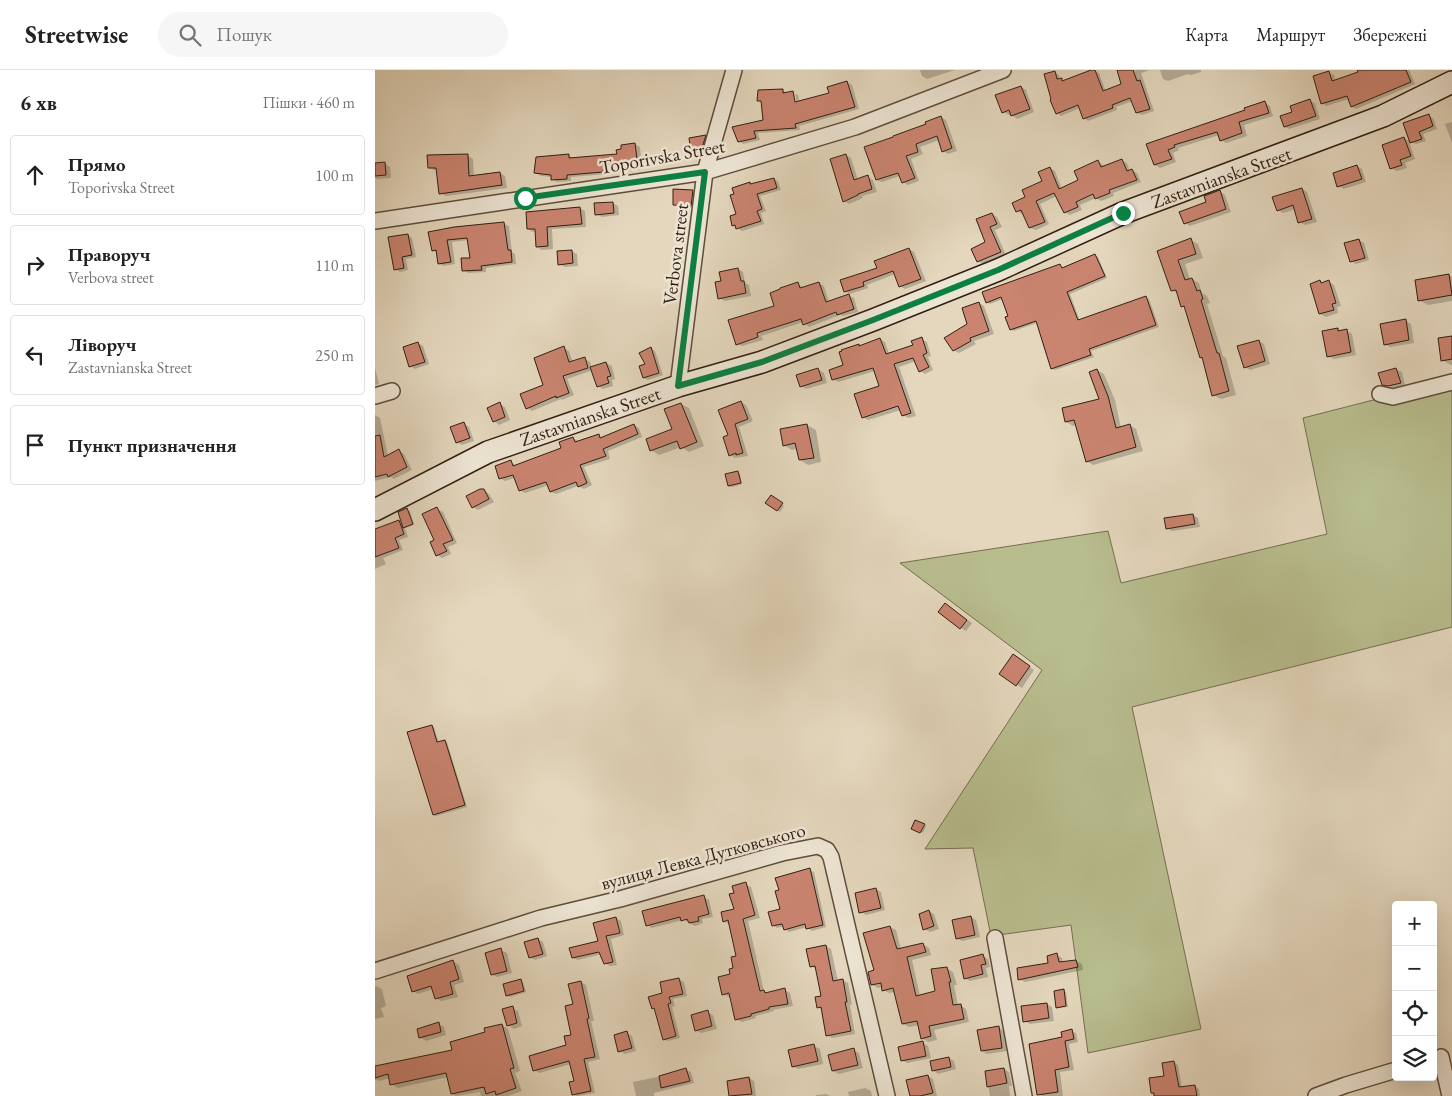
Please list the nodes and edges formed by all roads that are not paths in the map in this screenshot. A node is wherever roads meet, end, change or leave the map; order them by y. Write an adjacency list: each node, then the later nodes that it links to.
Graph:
1 (734, 70): 4 (street, Verbova street)
2 (1003, 70): 4 (street, Toporivska Street)
3 (1452, 82): 7 (street, Zastavnianska Street)
4 (705, 172): 5 (street, Toporivska Street); 7 (street, Verbova street)
5 (375, 221)
6 (1452, 382): 9 (street)
7 (678, 386): 11 (street, Zastavnianska Street)
8 (391, 392): 10 (street)
9 (1380, 394)
10 (375, 396)
11 (375, 510)
12 (995, 938): 18 (street)
13 (375, 971): 17 (street, вулиця Левка Дутковського)
14 (1442, 1056): 19 (street)
15 (1392, 1071): 16 (street)
16 (1326, 1094)
17 (887, 1096)
18 (1025, 1096)
19 (1450, 1096)

